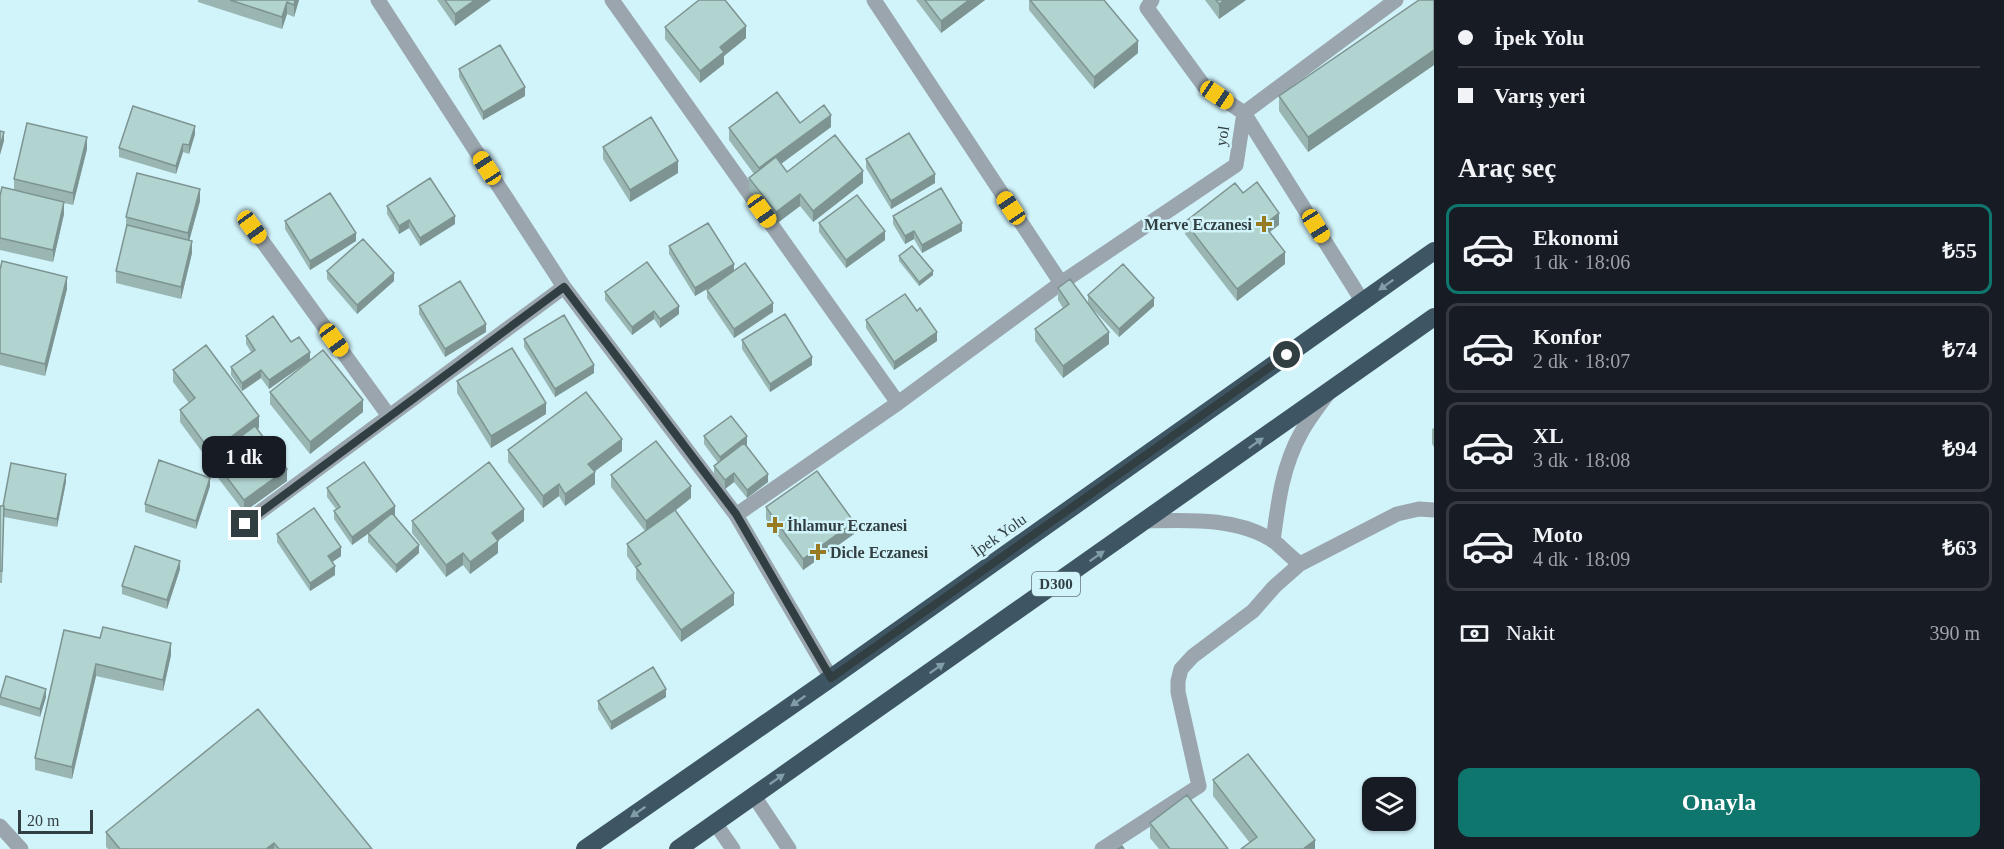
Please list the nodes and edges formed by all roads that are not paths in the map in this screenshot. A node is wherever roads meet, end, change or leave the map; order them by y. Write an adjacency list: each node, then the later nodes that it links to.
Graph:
1 (378, 0): 10 (street)
2 (612, 0): 14 (street)
3 (874, 0): 9 (street)
4 (1152, 0): 6 (street)
5 (1396, 0): 6 (street)
6 (1244, 113): 9 (street, yol); 11 (street)
7 (252, 227): 15 (street)
8 (1434, 251): 11 (highway, İpek Yolu, one-way to 11)
9 (1061, 283): 14 (street)
10 (564, 287): 15 (street); 17 (street)
11 (1363, 302): 22 (highway, İpek Yolu)
12 (1434, 317): 13 (highway, D300)
13 (1330, 391): 18 (highway, D300, one-way to 13); 20 (street)
14 (898, 403): 17 (street)
15 (389, 416): 19 (street)
16 (1434, 510): 21 (street)
17 (736, 514): 22 (street)
18 (1146, 521): 20 (street); 23 (highway, D300, one-way to 18)
19 (245, 524)
20 (1273, 541): 21 (street)
21 (1300, 564): 31 (street)
22 (831, 678): 27 (highway, İpek Yolu, one-way to 27)
23 (754, 796): 24 (highway, D300); 30 (street)
24 (715, 823): 28 (highway, D300); 29 (street)
25 (0, 826): 26 (street)
26 (21, 849)
27 (585, 849)
28 (678, 849)
29 (733, 849)
30 (789, 849)
31 (1102, 849)

